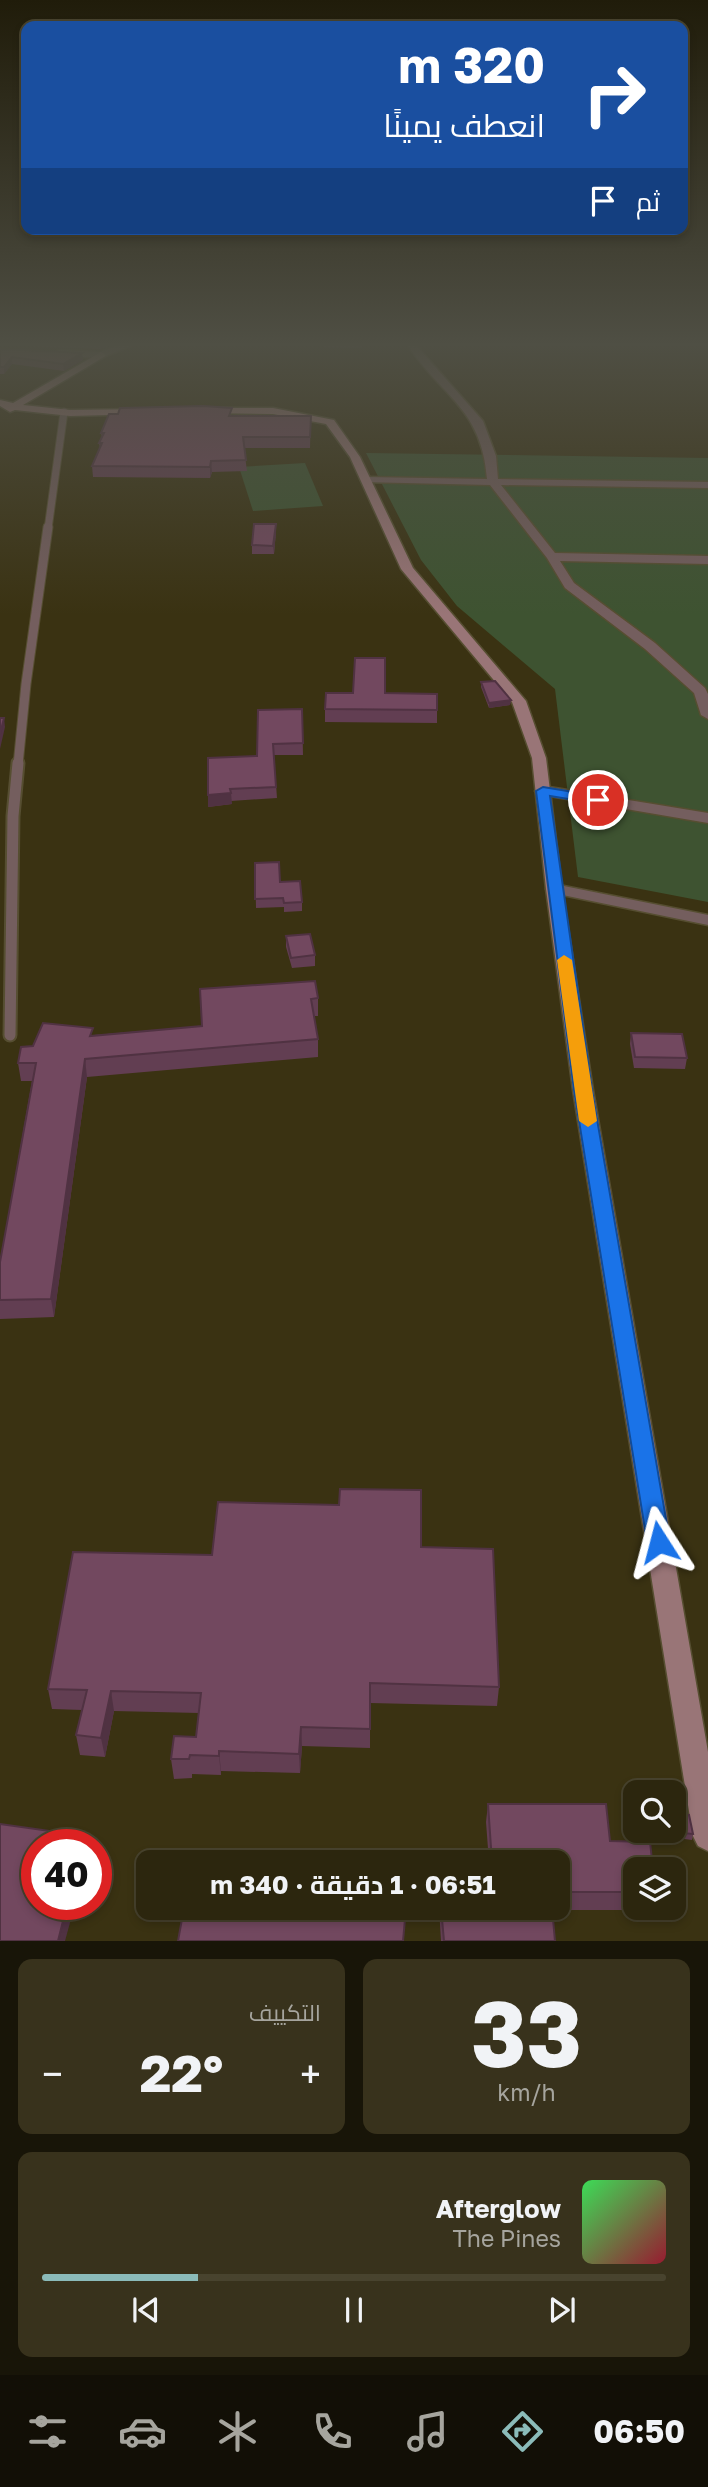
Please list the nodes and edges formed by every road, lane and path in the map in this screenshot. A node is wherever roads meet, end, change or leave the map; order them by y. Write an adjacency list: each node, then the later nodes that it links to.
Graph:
1 (61, 435): 14 (lane)
2 (339, 435): 4 (street)
3 (483, 435): 5 (street)
4 (366, 480): 5 (street); 10 (street)
5 (494, 482): 6 (street); 7 (street)
6 (708, 485)
7 (552, 557): 8 (street); 9 (street)
8 (708, 560)
9 (708, 715)
10 (543, 791): 11 (street); 12 (street)
11 (708, 818)
12 (554, 889): 13 (street); 15 (street)
13 (708, 920)
14 (10, 1035)
15 (708, 1836)

